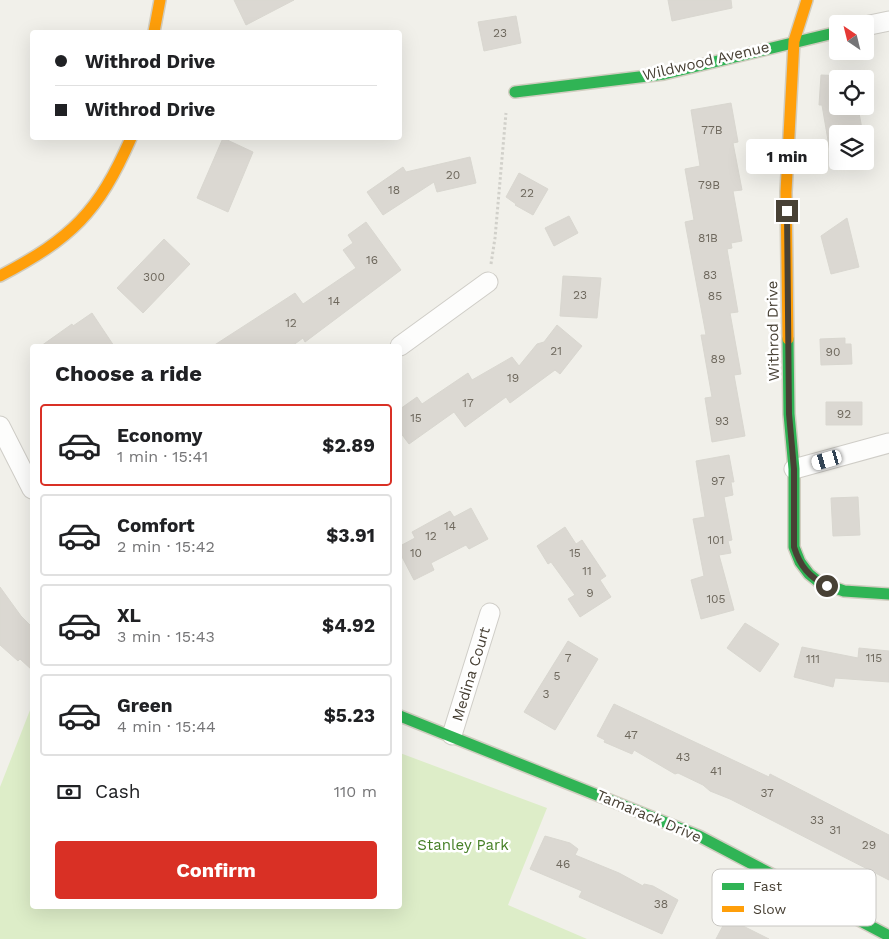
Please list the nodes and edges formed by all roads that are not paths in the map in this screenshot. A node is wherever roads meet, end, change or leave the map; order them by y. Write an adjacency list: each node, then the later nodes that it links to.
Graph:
1 (160, 0): 5 (street)
2 (807, 0): 7 (street, Withrod Drive)
3 (889, 21): 4 (street)
4 (874, 24)
5 (154, 30)
6 (829, 34): 7 (street, Wildwood Avenue)
7 (794, 41): 8 (street, Wildwood Avenue); 15 (street, Withrod Drive)
8 (515, 92)
9 (130, 140): 10 (street)
10 (0, 276)
11 (488, 282): 12 (street)
12 (402, 345)
13 (0, 426): 16 (street)
14 (889, 443): 15 (street)
15 (794, 469): 17 (street, Withrod Drive)
16 (30, 485)
17 (889, 594)
18 (490, 613): 20 (street, Medina Court)
19 (402, 717): 20 (street, Tamarack Drive)
20 (452, 734): 21 (street, Tamarack Drive)
21 (762, 869)
22 (870, 926): 23 (street, Tamarack Drive)
23 (889, 936)

